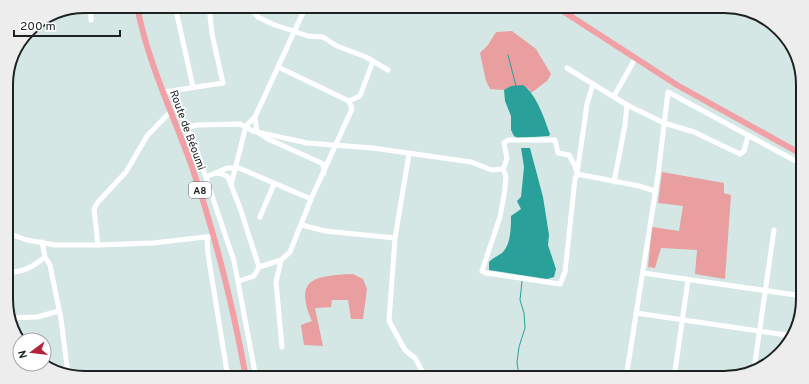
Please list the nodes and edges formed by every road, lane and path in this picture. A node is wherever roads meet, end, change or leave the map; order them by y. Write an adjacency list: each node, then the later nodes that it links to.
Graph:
1 (90, 13): 8 (street)
2 (139, 13): 17 (main road, Route de Béoumi / A8)
3 (177, 13): 16 (street)
4 (210, 13): 16 (street)
5 (255, 13): 9 (street)
6 (303, 13): 9 (street)
7 (566, 13): 10 (main road)
8 (91, 20)
9 (295, 32): 11 (street); 12 (street)
10 (635, 59): 18 (street); 30 (main road)
11 (373, 61): 14 (street); 19 (street)
12 (278, 67): 19 (street); 22 (street)
13 (566, 68): 15 (street)
14 (388, 70)
15 (593, 84): 18 (street); 37 (street)
16 (193, 87): 17 (street)
17 (164, 92): 21 (main road, Route de Béoumi / A8)
18 (614, 96): 20 (street)
19 (349, 101): 29 (street)
20 (627, 105): 23 (street); 39 (street)
21 (171, 112): 26 (main road, Route de Béoumi / A8); 52 (street)
22 (255, 117): 24 (street); 27 (street)
23 (664, 123): 28 (street); 28 (street); 42 (street)
24 (246, 126): 25 (street); 27 (street); 33 (street)
25 (187, 127): 26 (street); 38 (street)
26 (178, 129): 48 (main road, Route de Béoumi / A8)
27 (256, 132): 29 (street); 36 (street)
28 (748, 136): 32 (street)
29 (337, 144): 31 (street); 36 (street)
30 (796, 151)
31 (409, 154): 34 (street); 50 (street)
32 (796, 161)
33 (234, 167): 35 (street); 40 (street); 41 (street)
34 (503, 169): 37 (street); 37 (street)
35 (216, 173): 38 (street); 41 (street)
36 (324, 174): 43 (street)
37 (577, 174): 39 (street)
38 (206, 177): 59 (street)
39 (614, 182): 42 (street)
40 (274, 184): 43 (street); 44 (street)
41 (231, 185): 55 (street)
42 (655, 191): 57 (street)
43 (311, 199): 45 (street)
44 (260, 217)
45 (302, 225): 50 (street); 54 (street)
46 (774, 230): 60 (street)
47 (13, 235): 51 (street)
48 (214, 236): 49 (street); 72 (main road, Route de Béoumi / A8)
49 (207, 238): 52 (street); 71 (street)
50 (395, 238): 74 (street)
51 (42, 242): 52 (street); 53 (street)
52 (98, 245)
53 (45, 257): 56 (street); 62 (street)
54 (281, 260): 55 (street); 68 (street)
55 (259, 267): 59 (street)
56 (13, 272)
57 (643, 273): 58 (street); 63 (street)
58 (688, 280): 60 (street); 65 (street)
59 (238, 281): 73 (street)
60 (765, 291): 61 (street); 66 (street)
61 (796, 295)
62 (59, 312): 64 (street); 70 (street)
63 (636, 313): 65 (street); 75 (street)
64 (15, 318)
65 (682, 320): 66 (street); 76 (street)
66 (759, 331): 67 (street); 69 (street)
67 (786, 335)
68 (282, 348)
69 (755, 364)
70 (67, 369)
71 (227, 371)
72 (245, 371)
73 (255, 371)
74 (422, 371)
75 (627, 371)
76 (675, 371)

